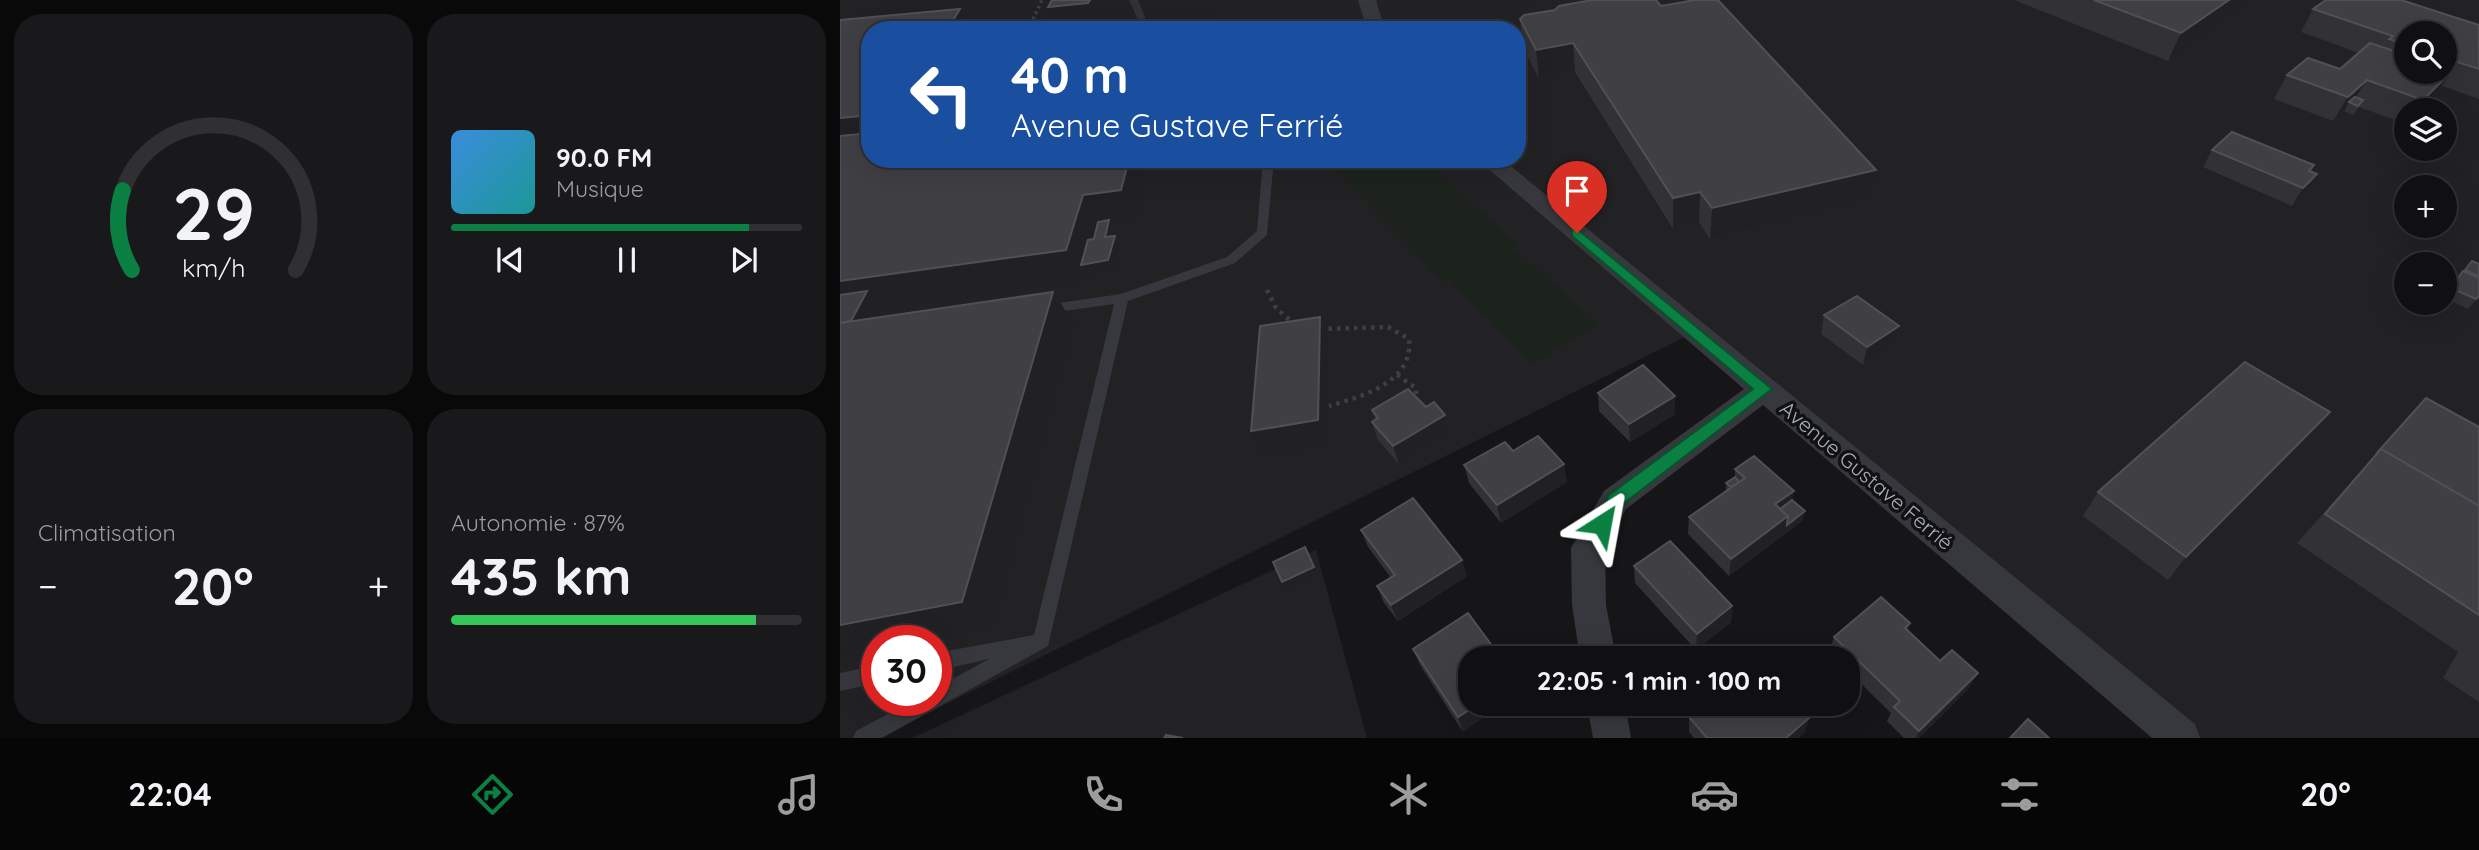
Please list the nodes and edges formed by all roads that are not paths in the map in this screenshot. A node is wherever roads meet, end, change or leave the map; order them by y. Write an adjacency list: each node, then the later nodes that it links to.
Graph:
1 (1367, 0): 2 (street)
2 (1373, 21)
3 (1268, 168): 5 (lane)
4 (1499, 168): 7 (street, Avenue Gustave Ferrié)
5 (1122, 298): 6 (lane); 8 (lane)
6 (1023, 312)
7 (1764, 389): 9 (street); 18 (street, Avenue Gustave Ferrié)
8 (1042, 640): 10 (lane); 13 (lane)
9 (1596, 646)
10 (952, 659)
11 (861, 677): 12 (lane)
12 (840, 682)
13 (952, 689)
14 (903, 716): 16 (lane)
15 (1608, 716): 17 (street)
16 (863, 738)
17 (1612, 738)
18 (2181, 738)

